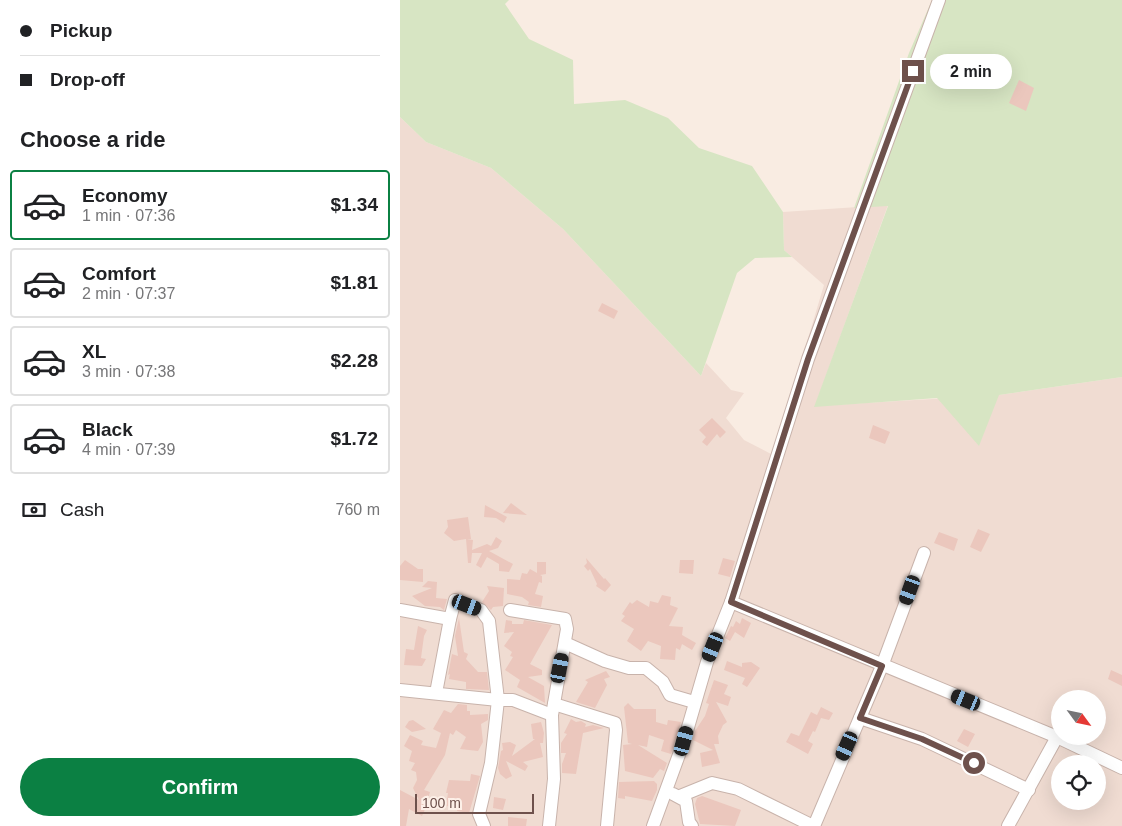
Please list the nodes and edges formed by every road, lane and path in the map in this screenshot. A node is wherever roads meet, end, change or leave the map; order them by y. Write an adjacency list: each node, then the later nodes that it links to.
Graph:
1 (939, 0): 3 (street)
2 (924, 553): 8 (street)
3 (731, 602): 8 (street); 12 (street)
4 (400, 610): 6 (street)
5 (510, 610): 7 (street)
6 (450, 619): 10 (street); 11 (street)
7 (565, 644): 12 (street); 13 (street)
8 (882, 666): 14 (street); 15 (street)
9 (400, 690): 10 (street)
10 (436, 693): 11 (street)
11 (498, 700): 13 (street); 22 (street)
12 (694, 702): 20 (street)
13 (553, 710): 23 (street); 24 (street)
14 (860, 718): 19 (street); 27 (street)
15 (1051, 735)
16 (1053, 745): 19 (street)
17 (1074, 745): 18 (street)
18 (1122, 768)
19 (1029, 790): 28 (street)
20 (666, 791): 21 (street); 25 (street)
21 (680, 796): 26 (street); 27 (street)
22 (484, 826)
23 (548, 826)
24 (607, 826)
25 (653, 826)
26 (692, 826)
27 (813, 826)
28 (1008, 826)

